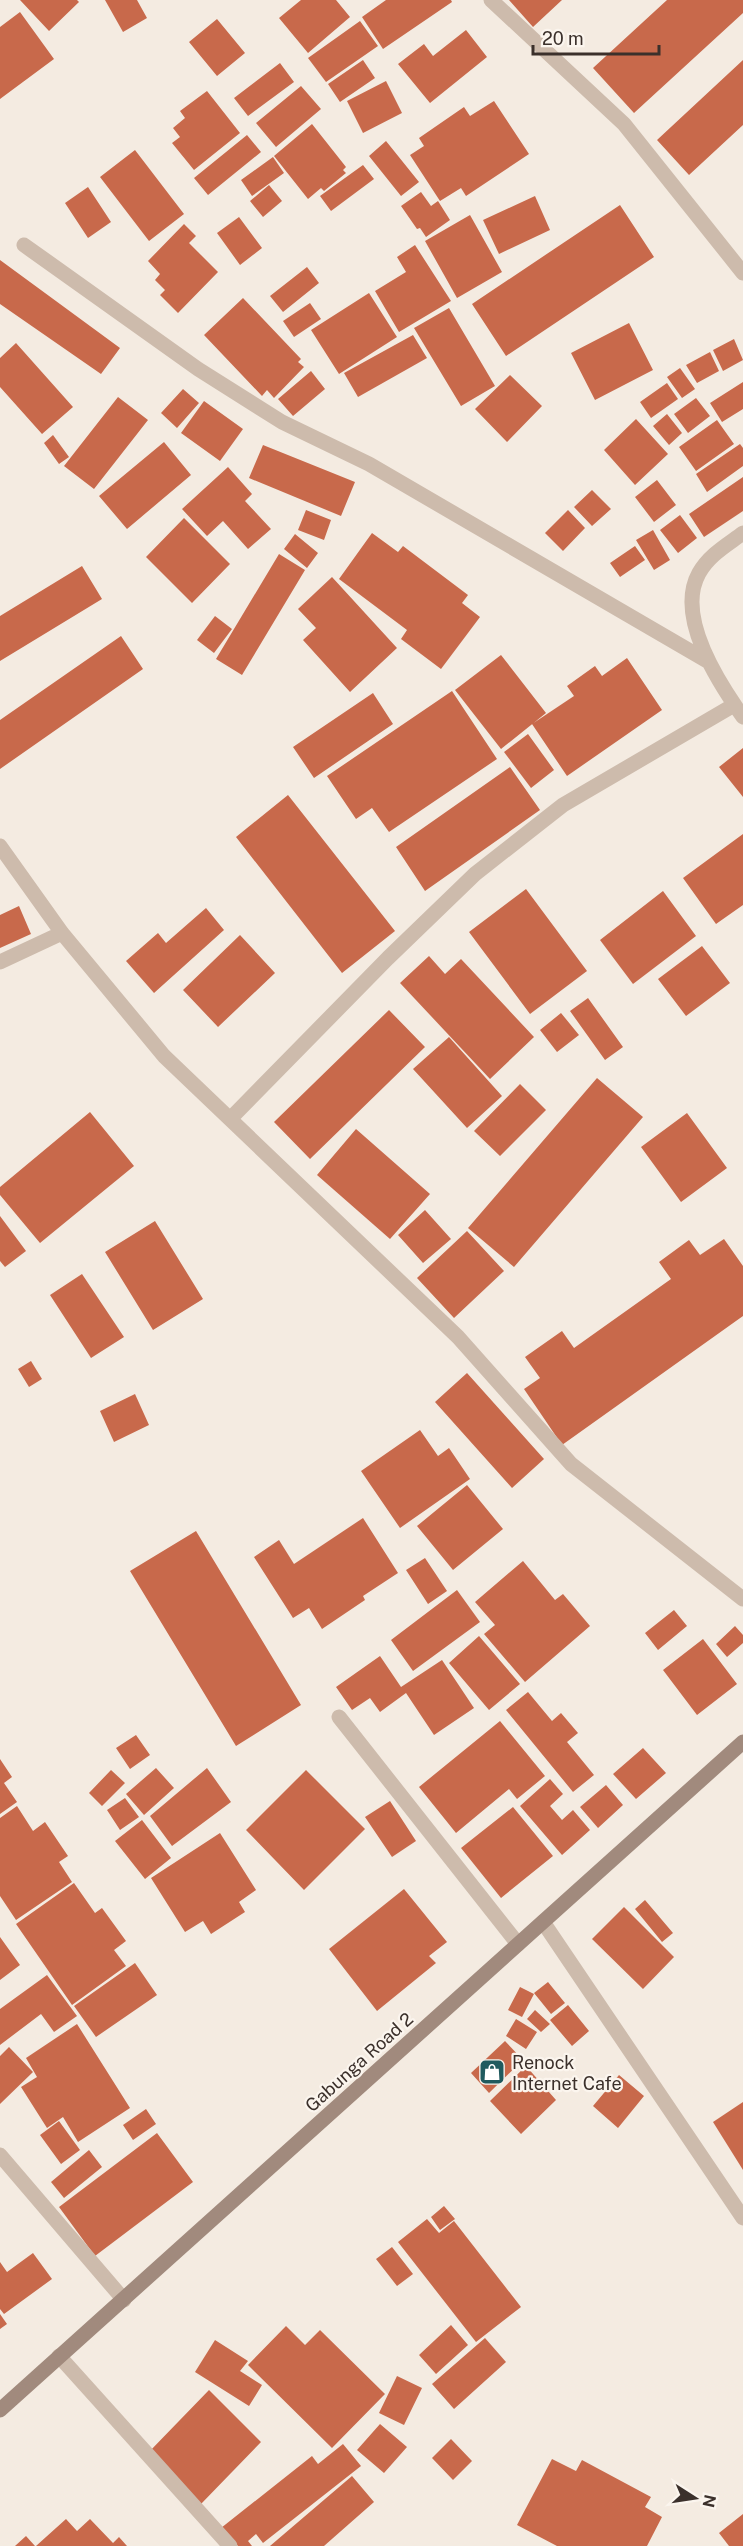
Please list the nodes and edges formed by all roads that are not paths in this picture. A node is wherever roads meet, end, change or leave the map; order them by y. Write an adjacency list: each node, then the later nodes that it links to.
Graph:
1 (491, 0): 3 (street)
2 (24, 245): 5 (street)
3 (743, 273)
4 (743, 532): 5 (street)
5 (709, 662): 6 (street)
6 (739, 711): 10 (street)
7 (0, 846): 8 (street)
8 (62, 933): 9 (street); 10 (street)
9 (0, 962)
10 (231, 1118): 11 (street)
11 (743, 1599)
12 (339, 1717): 15 (street)
13 (743, 1742): 14 (street, Gabunga Road 2)
14 (543, 1922): 15 (street, Gabunga Road 2); 17 (street)
15 (518, 1944): 18 (street, Gabunga Road 2)
16 (0, 2155): 18 (street)
17 (743, 2218)
18 (124, 2300): 19 (street, Gabunga Road 2)
19 (59, 2356): 20 (street, Gabunga Road 2); 21 (street)
20 (0, 2410)
21 (230, 2546)

